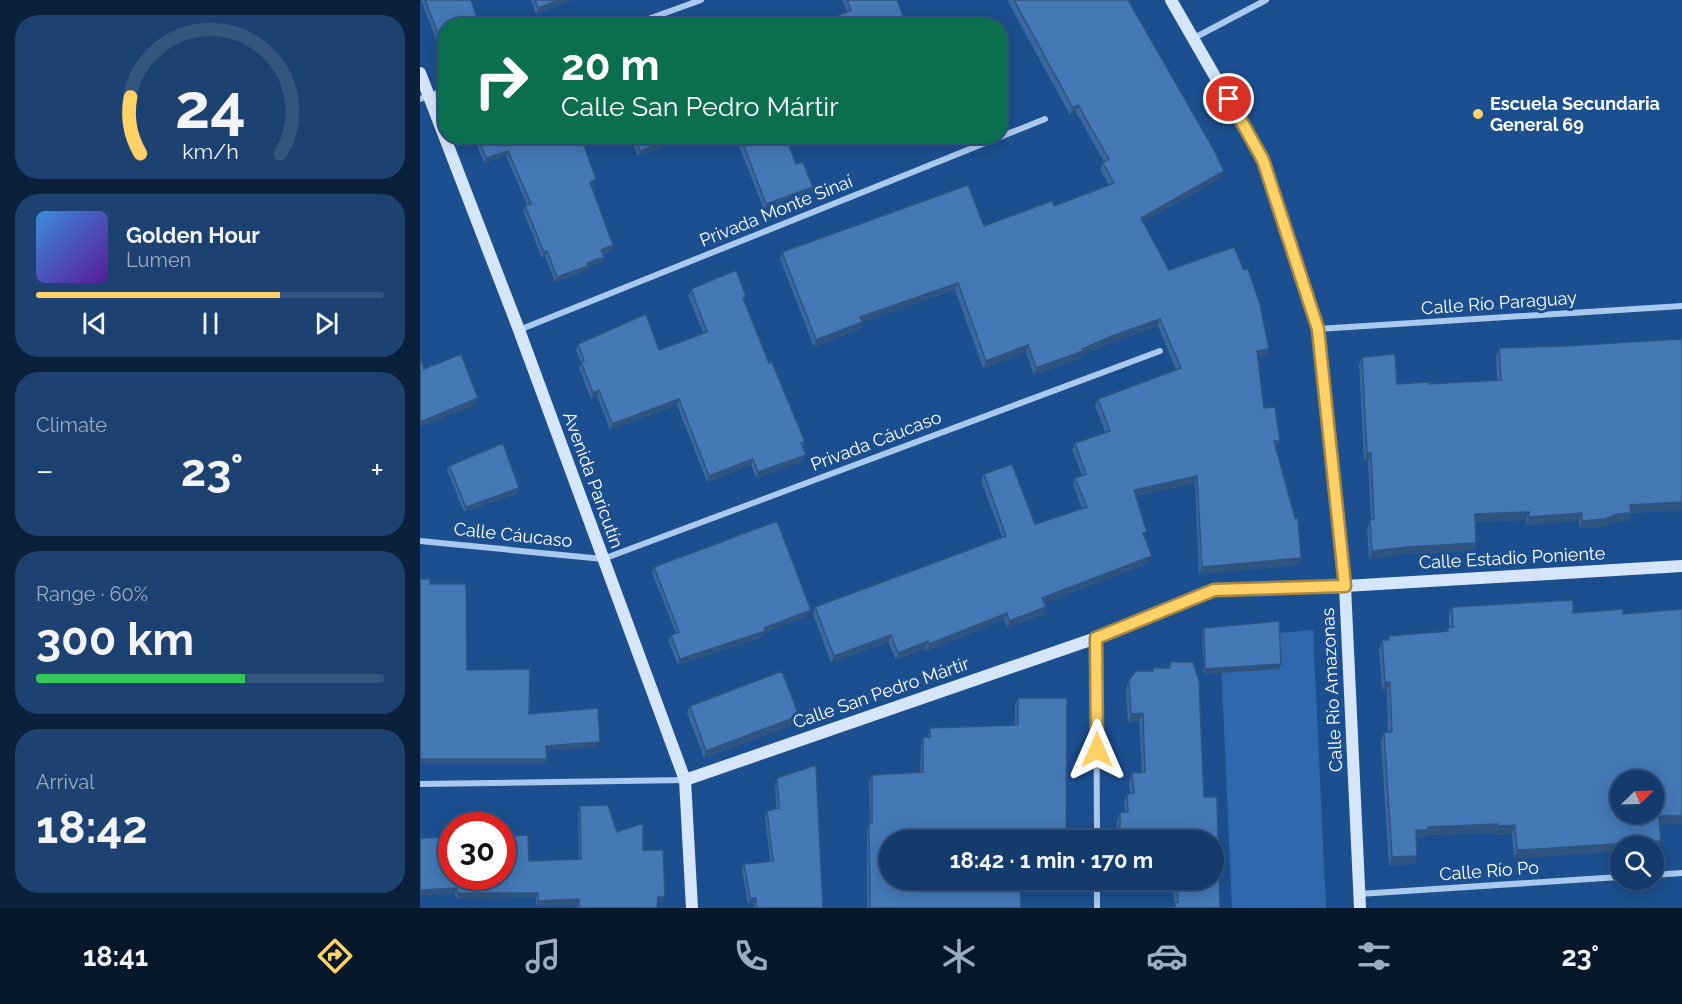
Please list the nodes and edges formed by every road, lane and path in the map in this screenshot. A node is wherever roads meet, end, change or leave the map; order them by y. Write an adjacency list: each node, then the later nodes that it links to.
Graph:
1 (701, 0): 4 (street)
2 (1172, 0): 5 (street, Calle Río Amazonas)
3 (1266, 0): 5 (street)
4 (651, 18)
5 (1194, 38): 14 (street, Calle Río Amazonas)
6 (420, 73): 7 (street, Avenida Paricutín)
7 (424, 98): 9 (street, Avenida Paricutín)
8 (1045, 119): 10 (street, Privada Monte Sinaí)
9 (438, 132)
10 (1008, 134)
11 (443, 144): 15 (street, Avenida Paricutín)
12 (983, 144): 15 (street, Privada Monte Sinaí)
13 (1682, 306): 14 (street, Calle Río Paraguay)
14 (1318, 329): 20 (street, Calle Río Amazonas)
15 (519, 330): 18 (street, Avenida Paricutín)
16 (1160, 351): 18 (street, Privada Cáucaso)
17 (420, 541): 18 (street, Calle Cáucaso)
18 (603, 559): 22 (street, Avenida Paricutín)
19 (1682, 566): 20 (street, Calle Estadio Poniente)
20 (1345, 586): 21 (street, Calle San Pedro Mártir); 29 (street, Calle Río Amazonas)
21 (1096, 638): 22 (street, Calle San Pedro Mártir); 24 (street)
22 (685, 780): 23 (street, Calle San Pedro Mártir); 30 (street, Avenida Paricutín)
23 (420, 784)
24 (1097, 830)
25 (1682, 873): 26 (street)
26 (1664, 874)
27 (1610, 878): 29 (street, Calle Río Po)
28 (1097, 890): 31 (street)
29 (1359, 894): 32 (street, Calle Río Amazonas)
30 (692, 908)
31 (1097, 908)
32 (1360, 908)

